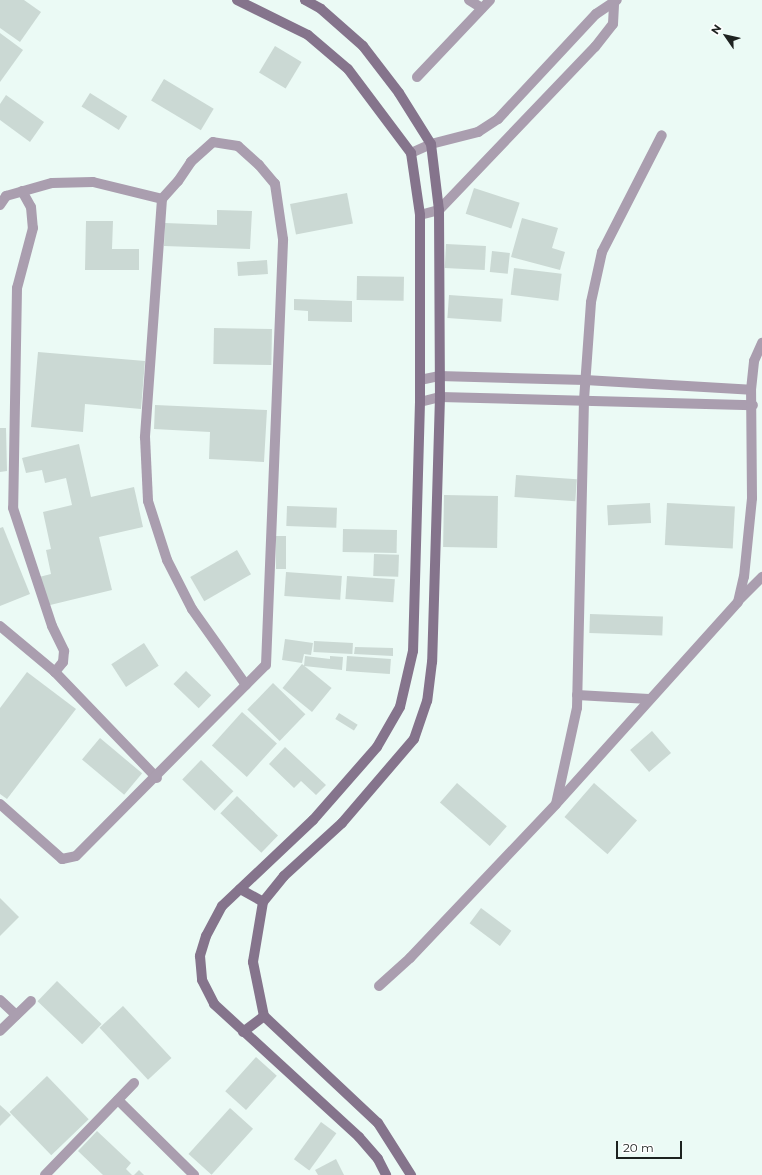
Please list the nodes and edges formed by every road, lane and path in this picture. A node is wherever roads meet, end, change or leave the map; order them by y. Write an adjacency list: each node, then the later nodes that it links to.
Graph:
1 (237, 0): 10 (street)
2 (305, 0): 9 (street)
3 (469, 0): 6 (street)
4 (490, 0): 6 (street)
5 (613, 1): 9 (street); 14 (street)
6 (482, 8): 7 (street)
7 (417, 76)
8 (662, 135): 19 (street)
9 (431, 144): 10 (street); 14 (street)
10 (410, 153): 15 (street)
11 (22, 191): 12 (street); 13 (street); 29 (street)
12 (162, 199): 30 (street); 30 (street)
13 (0, 205)
14 (439, 210): 15 (street); 17 (street)
15 (420, 215): 18 (street)
16 (762, 343): 20 (street)
17 (439, 376): 18 (street); 19 (street); 21 (street)
18 (420, 380): 23 (street)
19 (586, 380): 20 (street); 22 (street)
20 (752, 390): 24 (street)
21 (440, 397): 22 (street); 23 (street); 37 (street)
22 (584, 400): 24 (street); 31 (street)
23 (420, 402): 36 (street)
24 (753, 405): 25 (street)
25 (757, 498): 27 (street)
26 (762, 577): 27 (street)
27 (738, 602): 32 (street)
28 (0, 626): 29 (street)
29 (55, 672): 33 (street)
30 (246, 685): 33 (street)
31 (577, 695): 32 (street); 35 (street)
32 (649, 699): 35 (street)
33 (157, 778): 34 (street)
34 (0, 804)
35 (556, 804): 38 (street)
36 (240, 889): 37 (street); 44 (street)
37 (263, 902): 42 (street)
38 (380, 986)
39 (0, 1000): 41 (street)
40 (31, 1001): 41 (street)
41 (16, 1015): 43 (street)
42 (264, 1016): 44 (street); 50 (street)
43 (0, 1031)
44 (243, 1032): 49 (street)
45 (134, 1083): 46 (street)
46 (118, 1100): 47 (street); 48 (street)
47 (45, 1175)
48 (194, 1175)
49 (386, 1175)
50 (411, 1175)

